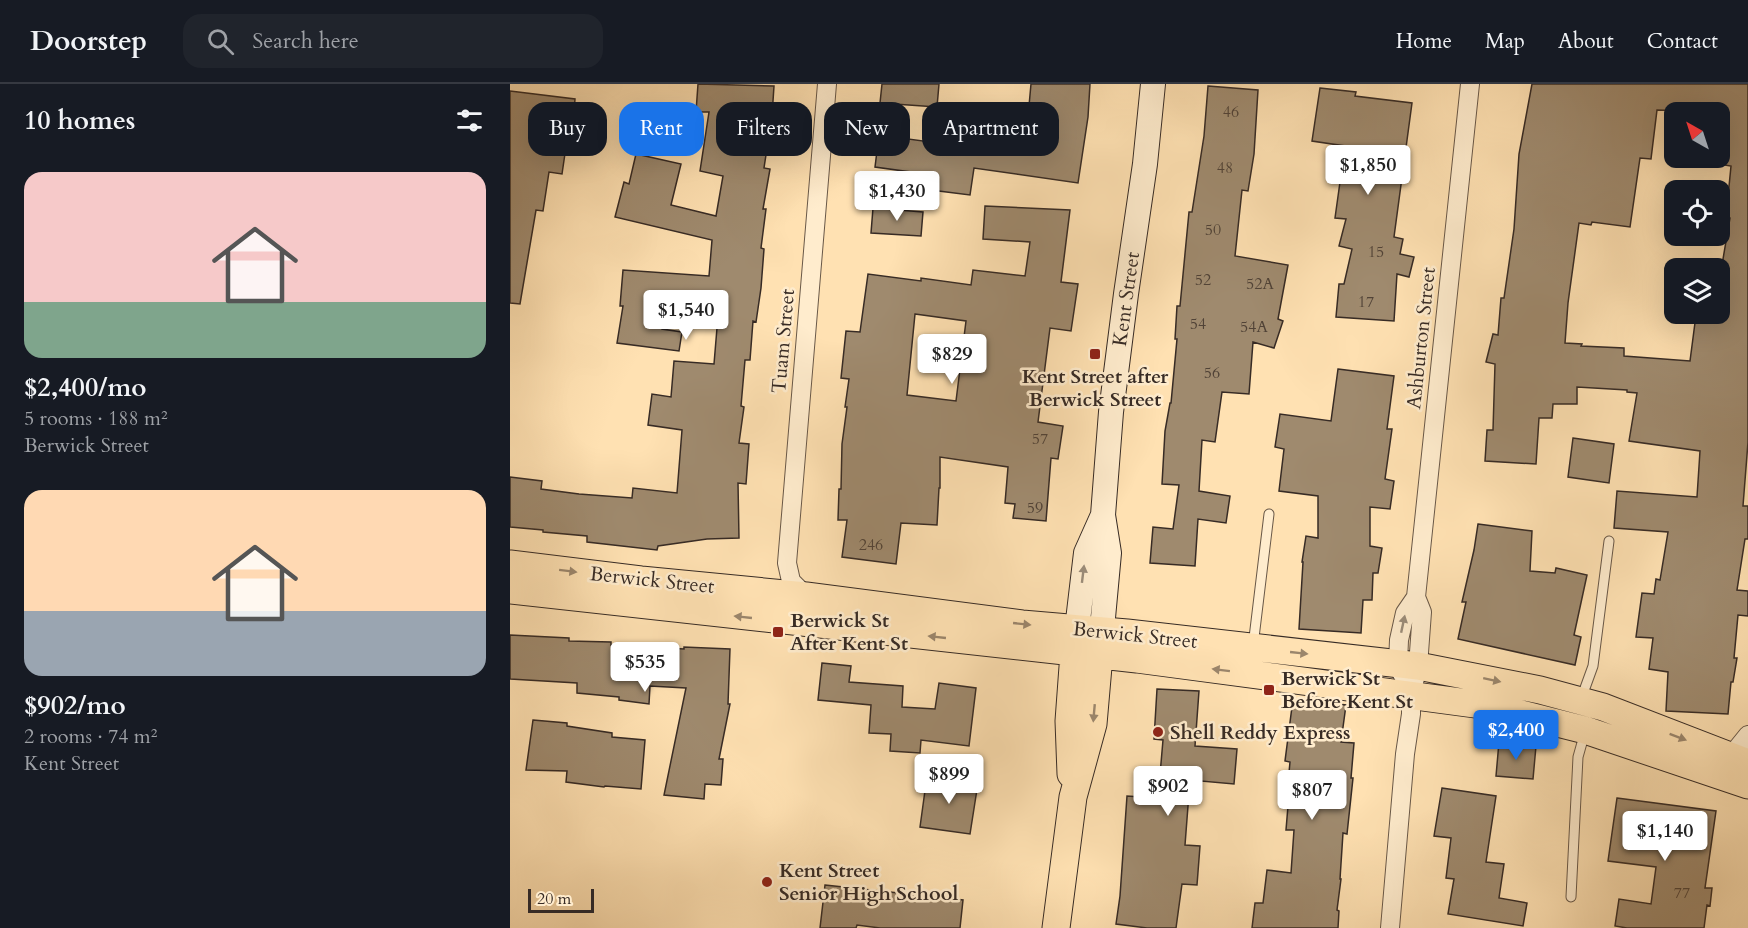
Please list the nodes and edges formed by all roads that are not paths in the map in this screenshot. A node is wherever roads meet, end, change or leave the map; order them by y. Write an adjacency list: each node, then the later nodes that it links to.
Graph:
1 (827, 84): 8 (street, Tuam Street)
2 (1153, 84): 9 (main road, Kent Street)
3 (1470, 84): 11 (street, Ashburton Street)
4 (1269, 514): 10 (lane)
5 (1608, 541): 13 (lane)
6 (510, 564): 8 (main road, Berwick Street, one-way to 8)
7 (510, 590): 9 (main road, Berwick Street, one-way to 7)
8 (806, 596): 9 (main road, Berwick Street, one-way to 9)
9 (1088, 642): 10 (main road, Berwick Street); 12 (main road, Berwick Street, one-way to 9); 19 (main road, Kent Street)
10 (1253, 648): 11 (main road, Berwick Street, one-way to 11)
11 (1408, 664): 12 (street, Ashburton Street); 13 (main road, Berwick Street, one-way to 13)
12 (1411, 695): 14 (main road, Berwick Street); 20 (street, Ashburton Street)
13 (1580, 701): 16 (main road, Berwick Street, one-way to 16)
14 (1585, 730): 17 (main road, Berwick Street); 18 (lane)
15 (1748, 735): 16 (street)
16 (1740, 760)
17 (1748, 785)
18 (1571, 897)
19 (1056, 928)
20 (1390, 928)

